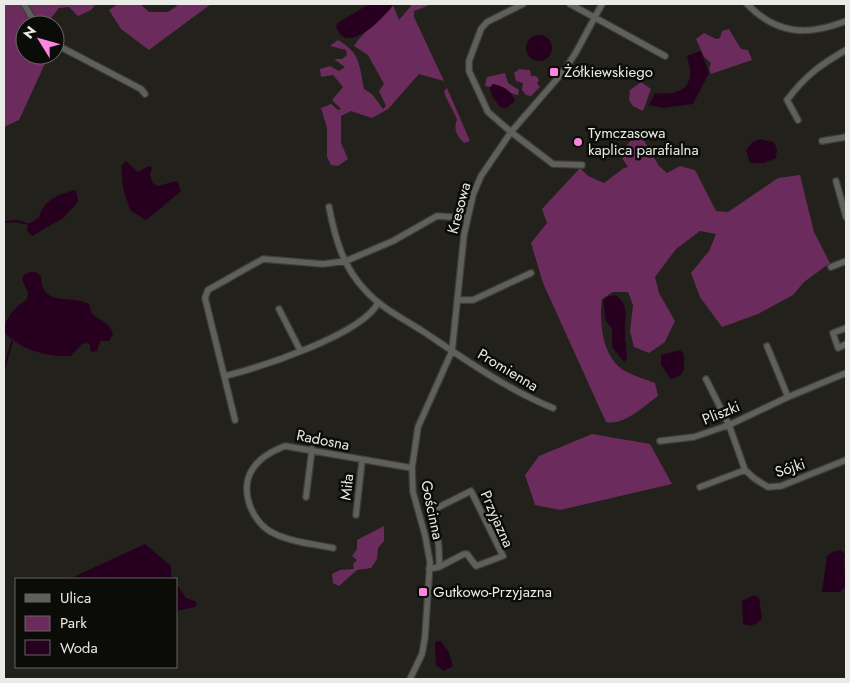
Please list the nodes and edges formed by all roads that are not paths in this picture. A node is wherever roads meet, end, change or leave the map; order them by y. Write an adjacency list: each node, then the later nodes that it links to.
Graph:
1 (24, 4): 6 (street)
2 (523, 4): 14 (street)
3 (570, 4): 7 (street)
4 (602, 4): 7 (street, Kresowa)
5 (747, 4): 8 (street)
6 (30, 15)
7 (596, 16): 11 (street); 14 (street, Kresowa)
8 (846, 21)
9 (65, 49): 12 (street)
10 (846, 50): 13 (street)
11 (664, 56)
12 (145, 94)
13 (798, 120)
14 (511, 132): 17 (street); 22 (street, Kresowa)
15 (846, 137): 16 (street)
16 (822, 141)
17 (582, 165)
18 (836, 181): 19 (street)
19 (844, 206): 21 (street)
20 (329, 207): 23 (street, Promienna)
21 (846, 217)
22 (466, 218): 23 (street); 27 (street, Kresowa)
23 (346, 261): 28 (street, Promienna); 36 (street)
24 (846, 261): 25 (street)
25 (831, 267)
26 (531, 273): 27 (street)
27 (458, 300): 34 (street, Kresowa)
28 (378, 302): 33 (street); 34 (street, Promienna)
29 (279, 309): 33 (street)
30 (846, 328): 31 (street)
31 (846, 344)
32 (767, 346): 38 (street)
33 (300, 350): 36 (street)
34 (452, 351): 39 (street, Promienna); 46 (street, Gościnna)
35 (846, 373): 38 (street, Pliszki)
36 (225, 376): 40 (street)
37 (706, 378): 41 (street)
38 (788, 397): 41 (street, Pliszki)
39 (552, 408)
40 (235, 420)
41 (729, 425): 42 (street, Pliszki); 47 (street)
42 (660, 441)
43 (312, 449): 45 (street, Radosna); 49 (street); 51 (street, Radosna)
44 (846, 460): 47 (street, Sójki)
45 (362, 461): 46 (street, Radosna); 50 (street, Miła)
46 (412, 468): 53 (street, Gościnna)
47 (745, 470): 48 (street)
48 (700, 487)
49 (306, 497)
50 (356, 515)
51 (333, 548)
52 (438, 567): 52 (street, Przyjazna); 53 (street, Przyjazna)
53 (429, 569): 54 (street, Gościnna)
54 (410, 679)

